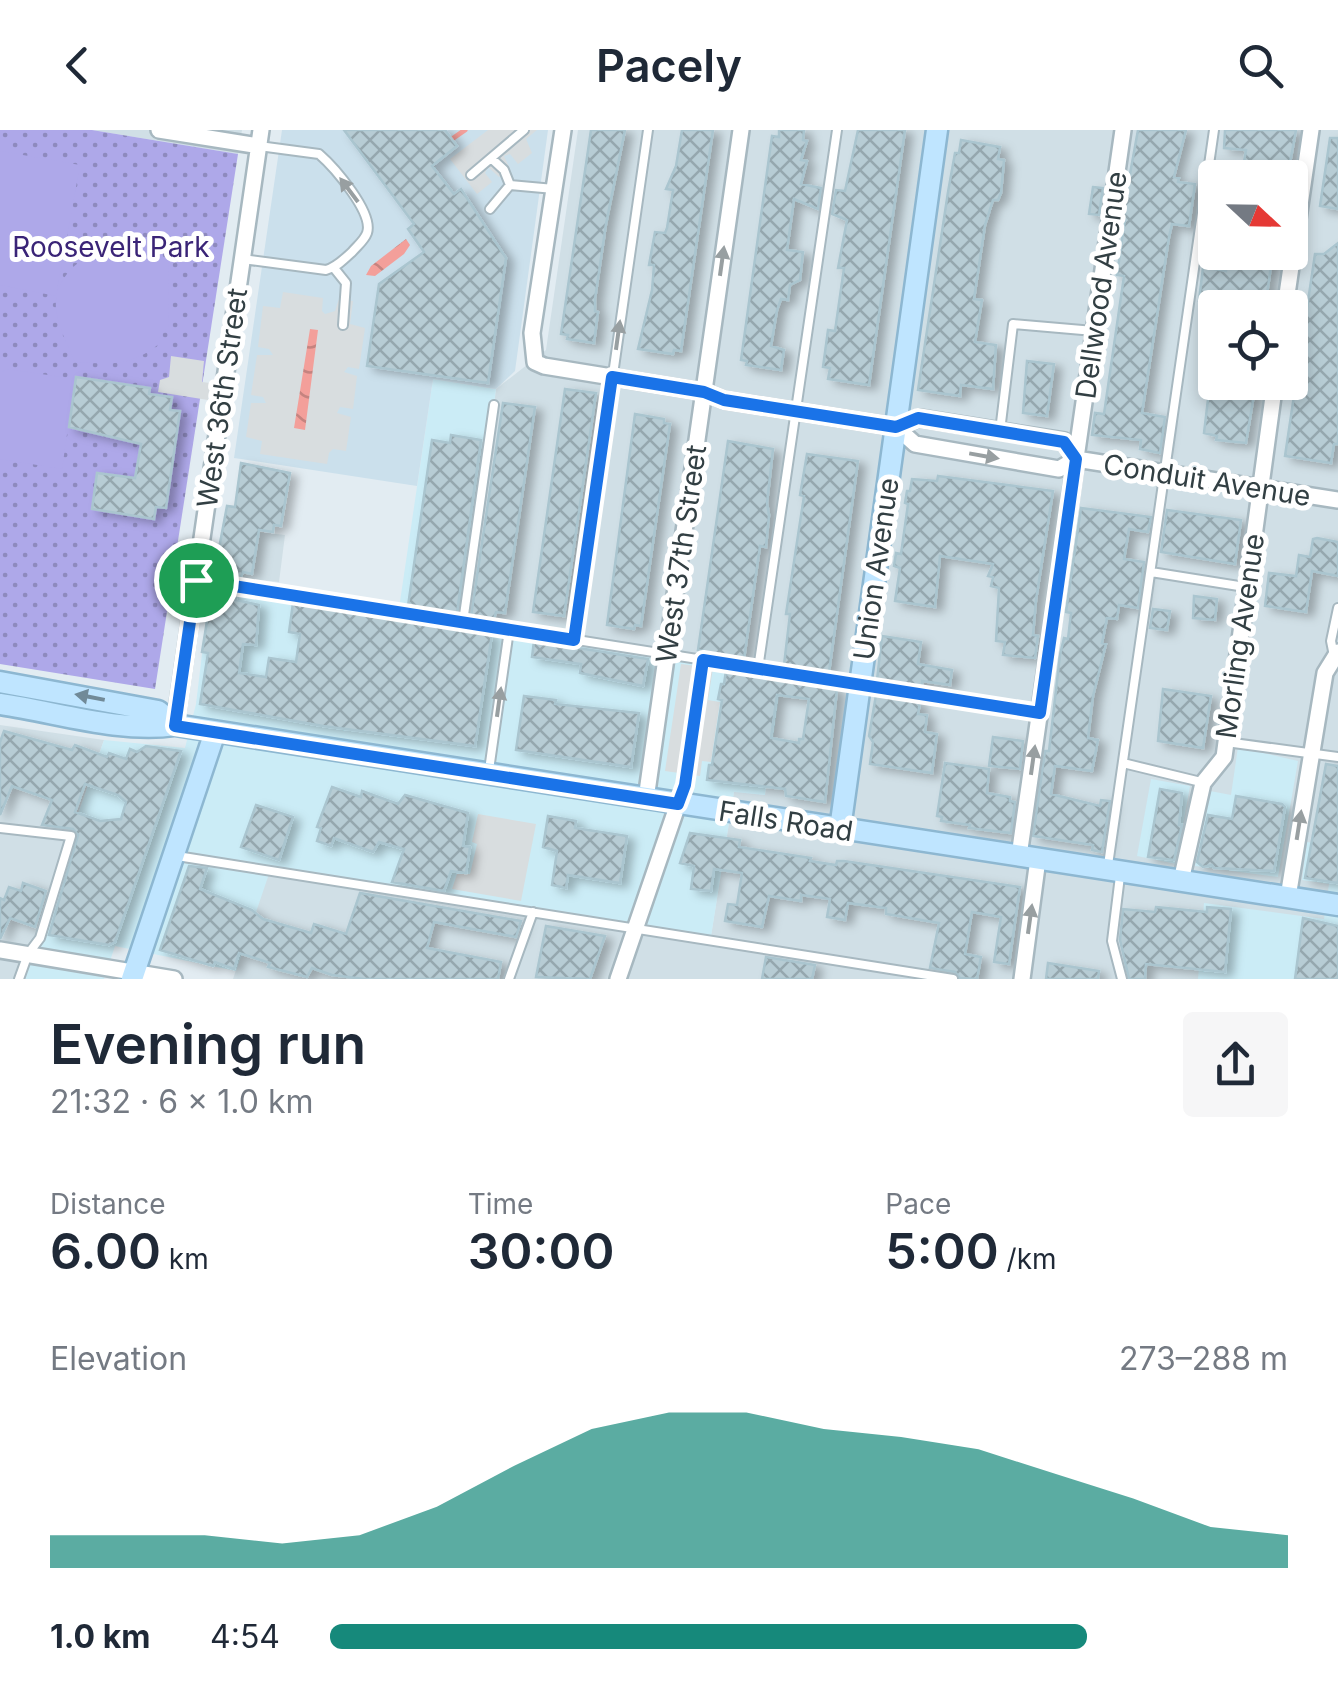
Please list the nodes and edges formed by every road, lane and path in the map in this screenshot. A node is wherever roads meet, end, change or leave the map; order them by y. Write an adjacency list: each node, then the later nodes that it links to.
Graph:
1 (159, 130): 11 (street)
2 (524, 130): 12 (lane)
3 (564, 130): 15 (street)
4 (648, 130): 22 (lane, one-way to 4)
5 (741, 130): 23 (street, West 37th Street, one-way to 5)
6 (837, 130): 26 (lane)
7 (937, 130): 27 (main road, Union Avenue)
8 (1124, 130): 21 (street, Dellwood Avenue)
9 (1214, 130): 30 (lane)
10 (1311, 130): 19 (street)
11 (260, 138): 17 (street, West 36th Street); 18 (lane, one-way to 11)
12 (491, 158): 13 (lane); 14 (lane)
13 (471, 175)
14 (510, 185): 15 (lane); 16 (lane)
15 (554, 189): 22 (street, Conduit Avenue)
16 (490, 209)
17 (242, 259): 18 (lane); 34 (street, West 36th Street)
18 (334, 268): 20 (lane)
19 (1288, 290)
20 (343, 325)
21 (1094, 332): 28 (lane); 29 (street, Dellwood Avenue)
22 (612, 377): 23 (street, Conduit Avenue); 39 (lane)
23 (704, 392): 26 (street, Conduit Avenue); 40 (street, West 37th Street)
24 (1272, 400): 31 (street, Morling Avenue)
25 (494, 405): 37 (lane)
26 (797, 412): 27 (street, Conduit Avenue); 43 (lane)
27 (896, 427): 28 (street, Conduit Avenue); 29 (street, Conduit Avenue, one-way to 29); 45 (main road, Union Avenue)
28 (1000, 431): 29 (street, Conduit Avenue)
29 (1076, 459): 30 (street, Conduit Avenue); 47 (street, Dellwood Avenue)
30 (1167, 473): 31 (street, Conduit Avenue); 33 (lane)
31 (1260, 490): 32 (street, Conduit Avenue); 35 (street, Morling Avenue)
32 (1338, 500)
33 (1151, 572): 35 (lane); 53 (lane)
34 (196, 580): 37 (lane); 48 (street, West 36th Street)
35 (1246, 587): 50 (street, Morling Avenue)
36 (1338, 608): 41 (lane)
37 (463, 622): 38 (lane)
38 (509, 630): 39 (lane); 54 (lane, one-way to 38)
39 (574, 640): 40 (lane)
40 (667, 654): 42 (lane); 56 (street, West 37th Street)
41 (1336, 654): 51 (street)
42 (703, 660): 43 (lane); 57 (lane)
43 (758, 668): 45 (lane)
44 (0, 682): 48 (main road, Falls Road, one-way to 44)
45 (860, 684): 47 (lane); 59 (main road, Union Avenue)
46 (0, 704): 48 (main road, Falls Road)
47 (1040, 713): 61 (street, Dellwood Avenue, one-way to 47)
48 (175, 726): 49 (main road, Falls Road)
49 (215, 732): 54 (main road, Falls Road); 60 (main road)
50 (1226, 742): 51 (lane); 55 (street, Morling Avenue)
51 (1310, 753): 52 (lane); 64 (street, one-way to 51)
52 (1338, 757)
53 (1123, 763): 55 (lane); 62 (lane)
54 (488, 774): 56 (main road, Falls Road)
55 (1204, 782): 63 (street, Morling Avenue)
56 (646, 799): 57 (main road, Falls Road)
57 (678, 804): 59 (main road, Falls Road); 67 (street)
58 (0, 828): 69 (lane)
59 (840, 829): 61 (main road, Falls Road)
60 (173, 855): 66 (lane); 70 (main road)
61 (1029, 858): 62 (main road, Falls Road); 76 (street, Dellwood Avenue, one-way to 61)
62 (1114, 871): 63 (main road, Falls Road); 77 (lane)
63 (1182, 881): 64 (main road, Falls Road)
64 (1288, 897): 65 (main road, Falls Road)
65 (1338, 905)
66 (533, 912): 67 (lane); 73 (lane)
67 (635, 928): 74 (street); 75 (lane)
68 (0, 950): 69 (street)
69 (28, 954): 70 (street); 71 (lane)
70 (133, 976): 72 (street)
71 (19, 979)
72 (174, 979)
73 (509, 979)
74 (618, 979)
75 (953, 979)
76 (1022, 979)
77 (1122, 979)

